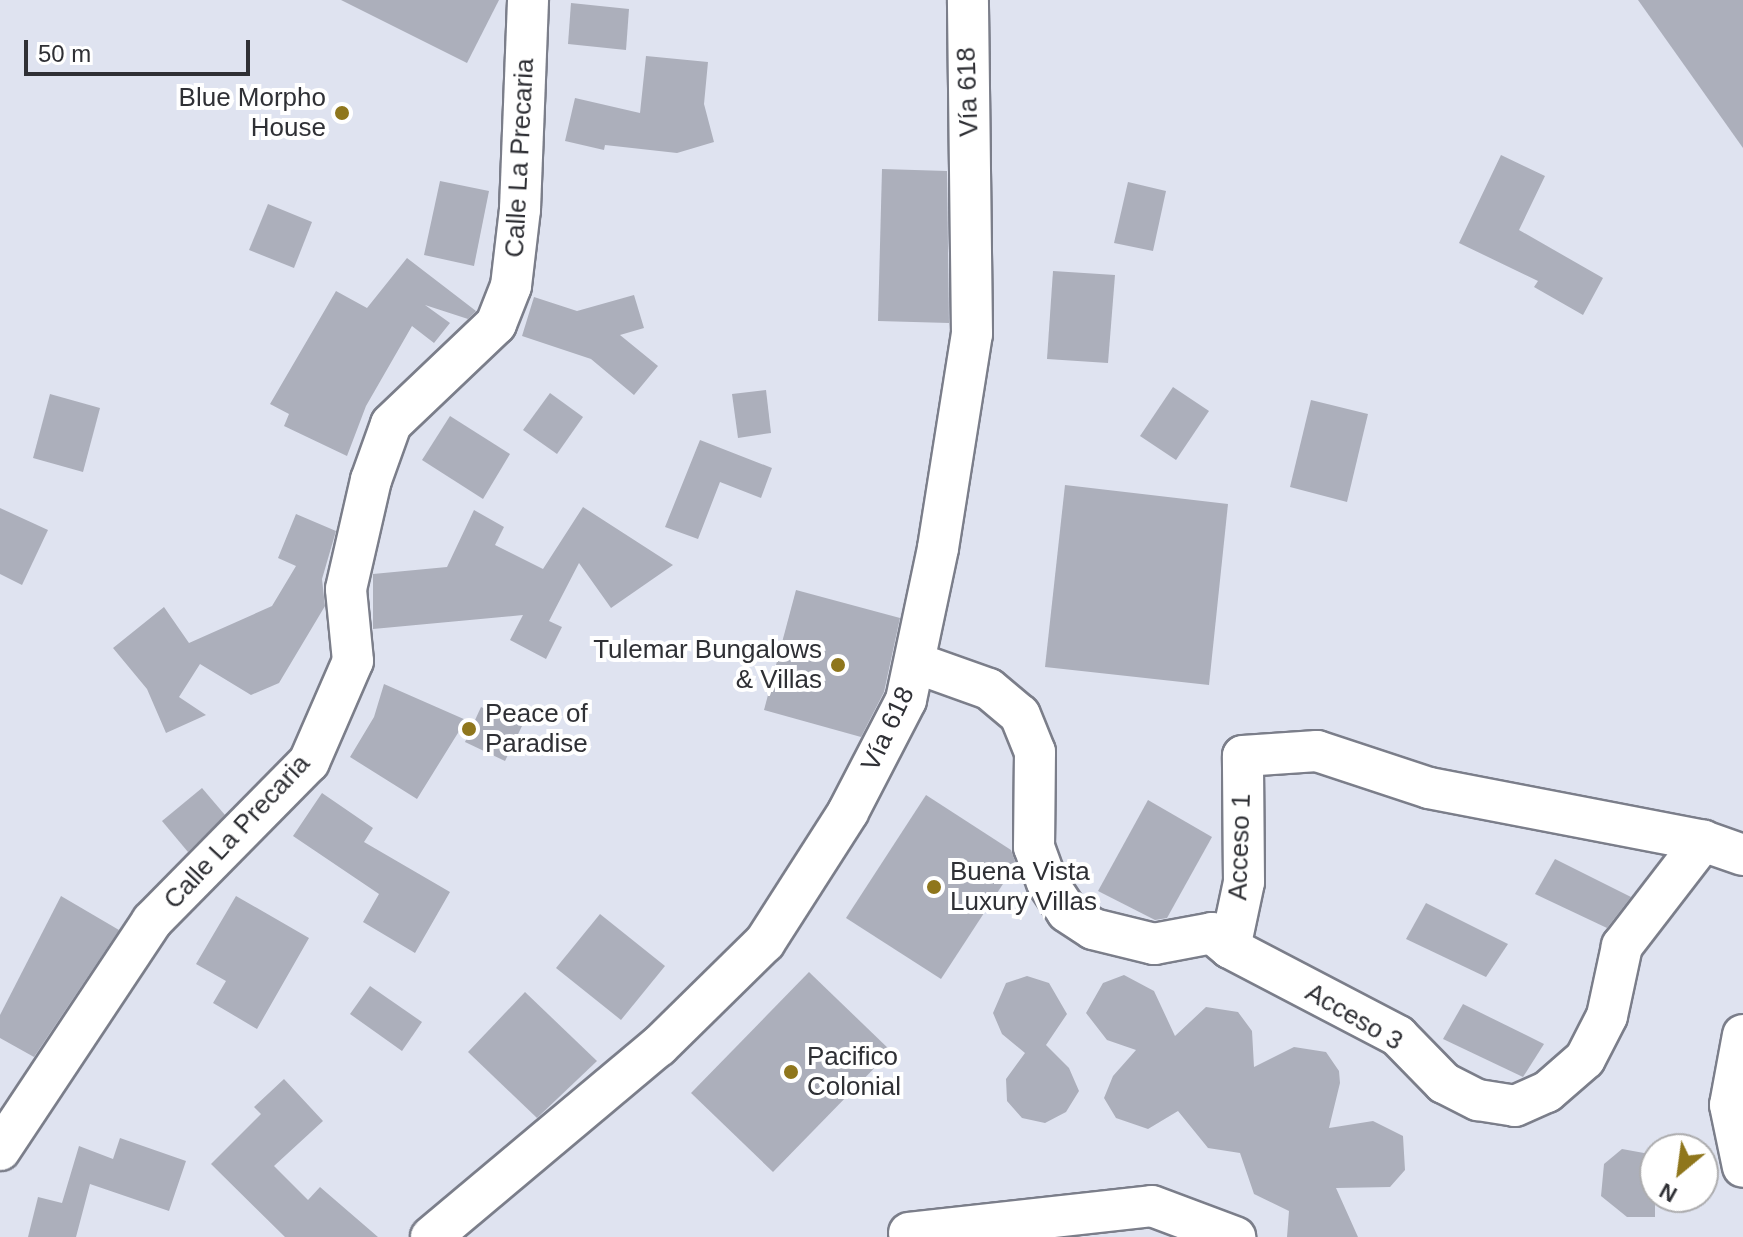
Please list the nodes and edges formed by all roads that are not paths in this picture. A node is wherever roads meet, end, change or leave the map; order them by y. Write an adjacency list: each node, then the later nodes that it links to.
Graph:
1 (528, 0): 8 (street, Calle La Precaria)
2 (968, 0): 3 (street, Vía 618)
3 (916, 663): 6 (street, Acceso 1); 11 (street, Vía 618)
4 (1703, 841): 5 (street, Acceso 1); 6 (street, Acceso 1); 6 (street, Acceso 3)
5 (1743, 855)
6 (1230, 948)
7 (1743, 1035): 9 (street)
8 (0, 1150)
9 (1743, 1167)
10 (909, 1233): 12 (street)
11 (431, 1237)
12 (1235, 1237)

